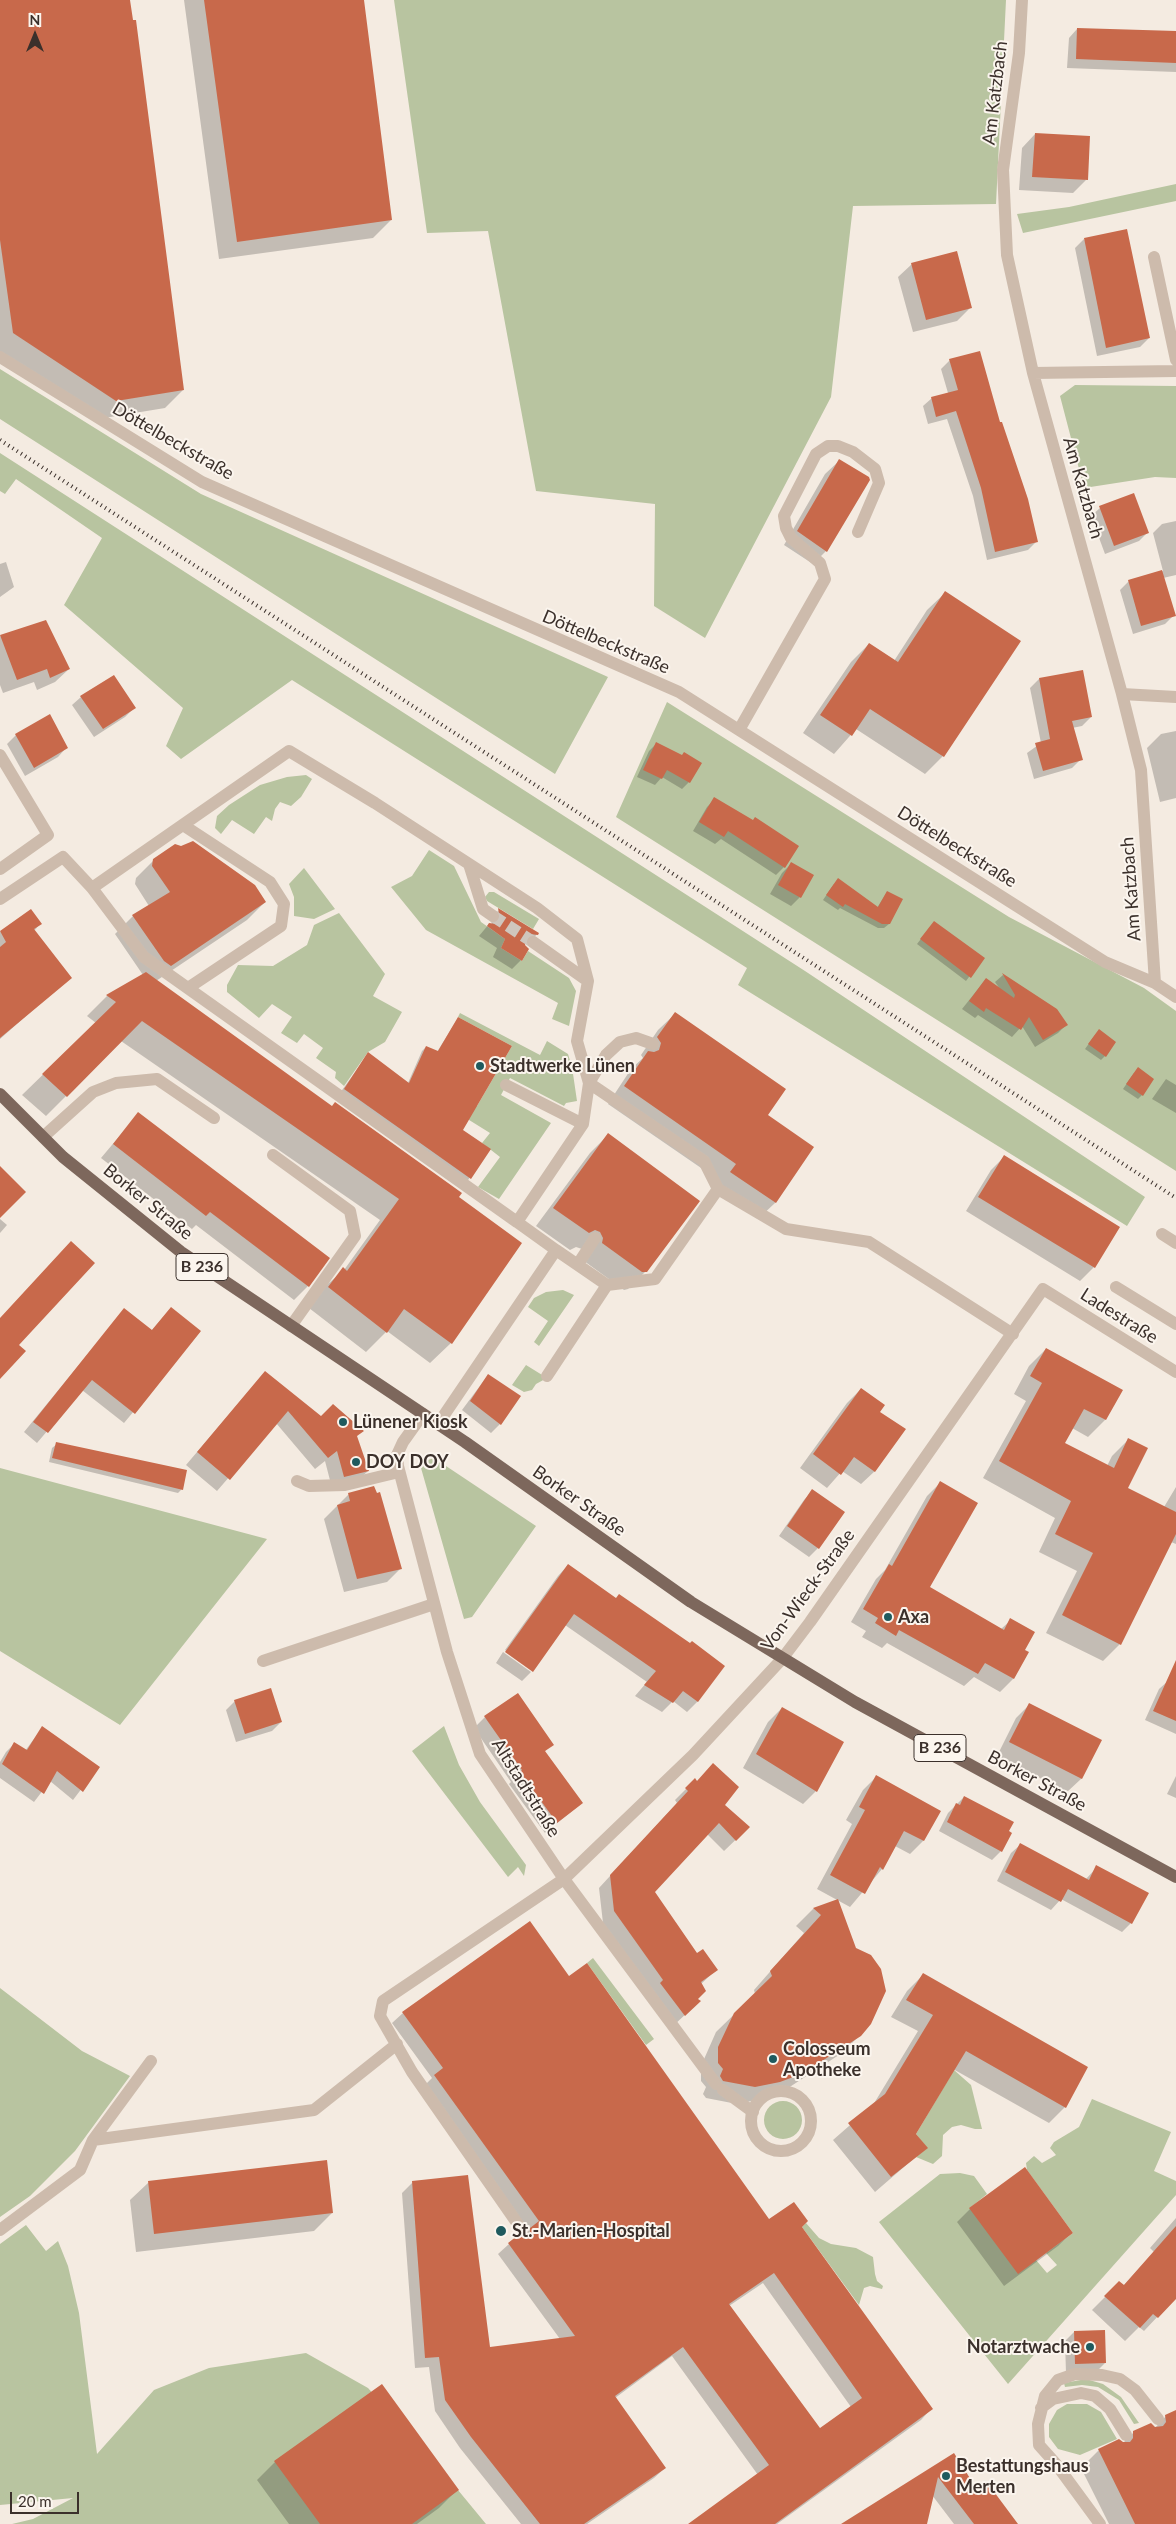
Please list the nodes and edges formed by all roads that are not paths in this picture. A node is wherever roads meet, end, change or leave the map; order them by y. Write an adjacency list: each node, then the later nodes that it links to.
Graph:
1 (1022, 0): 6 (street, Am Katzbach)
2 (1154, 257): 4 (street)
3 (0, 357): 10 (street, Döttelbeckstraße)
4 (1176, 360)
5 (1176, 372): 6 (street)
6 (1033, 373): 8 (street, Am Katzbach)
7 (858, 532): 10 (street)
8 (1122, 694): 9 (street); 20 (street, Am Katzbach)
9 (1176, 696)
10 (739, 730): 20 (street, Döttelbeckstraße)
11 (0, 755): 14 (street)
12 (183, 825): 13 (street); 15 (street); 21 (street)
13 (469, 864): 17 (street); 19 (street)
14 (0, 869)
15 (92, 888): 16 (street); 21 (street)
16 (0, 899)
17 (493, 916)
18 (533, 942): 19 (street)
19 (588, 981): 24 (street)
20 (1155, 983): 22 (street, Döttelbeckstraße)
21 (188, 988): 32 (street)
22 (1176, 998)
23 (653, 1044): 24 (street)
24 (589, 1083): 28 (street); 31 (street)
25 (506, 1085): 28 (street)
26 (0, 1094): 29 (main road, Borker Straße / B 236)
27 (214, 1118): 29 (street)
28 (583, 1124): 32 (street)
29 (43, 1137): 42 (main road, Borker Straße / B 236)
30 (273, 1155): 42 (street)
31 (718, 1189): 38 (street); 43 (street)
32 (517, 1222): 36 (street)
33 (1162, 1234): 35 (street)
34 (596, 1238): 37 (street)
35 (1176, 1243)
36 (556, 1250): 37 (street); 47 (street)
37 (578, 1264): 38 (street)
38 (607, 1285): 45 (street)
39 (1116, 1287): 41 (street)
40 (1043, 1289): 43 (street, Von-Wieck-Straße); 44 (street, Ladestraße)
41 (1176, 1324)
42 (291, 1326): 46 (main road, Borker Straße / B 236)
43 (1013, 1334): 51 (street, Von-Wieck-Straße)
44 (1176, 1372)
45 (547, 1376)
46 (423, 1414): 47 (main road, Borker Straße / B 236); 48 (street, Altstadtstraße)
47 (438, 1424): 51 (main road, Borker Straße / B 236)
48 (399, 1472): 49 (street); 50 (street, Altstadtstraße)
49 (297, 1481)
50 (434, 1604): 52 (street); 54 (street, Altstadtstraße)
51 (782, 1659): 53 (main road, Borker Straße / B 236); 54 (street, Von-Wieck-Straße)
52 (263, 1661)
53 (1176, 1878)
54 (564, 1879): 55 (street, Von-Wieck-Straße); 57 (street, Altstadtstraße)
55 (397, 2044): 58 (street); 60 (street, Von-Wieck-Straße)
56 (151, 2061): 58 (street)
57 (752, 2112): 57 (street)
58 (93, 2140): 59 (street)
59 (0, 2230)
60 (522, 2230)
61 (1041, 2408): 62 (street); 63 (street); 64 (street)
62 (1158, 2419)
63 (1126, 2435)
64 (1100, 2524)

